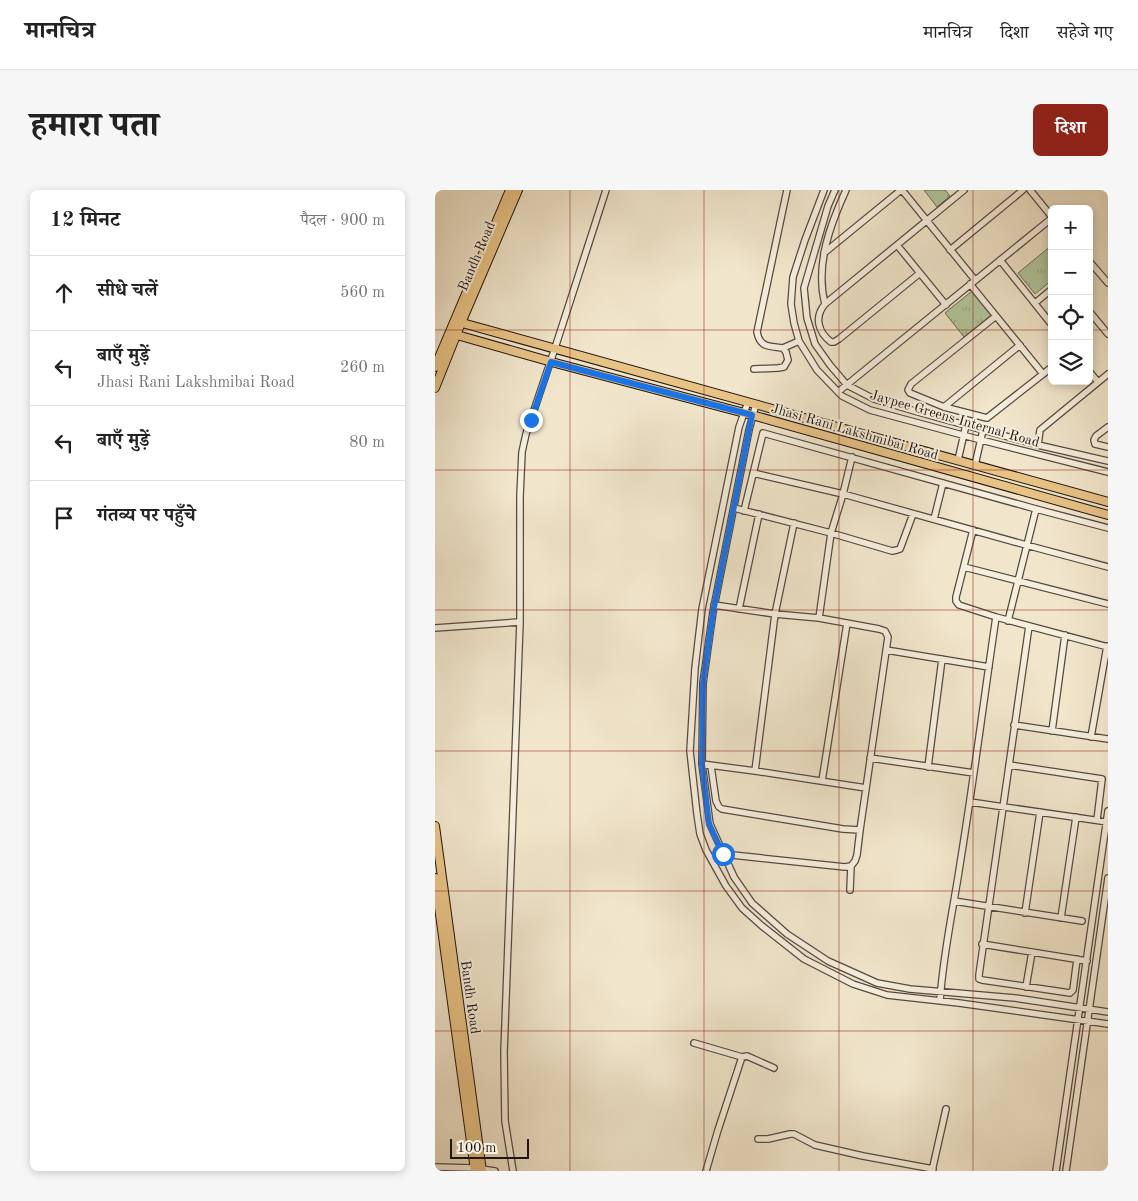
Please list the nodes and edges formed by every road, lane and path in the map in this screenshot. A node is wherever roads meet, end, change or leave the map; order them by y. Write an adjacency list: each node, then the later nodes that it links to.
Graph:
1 (510, 190): 30 (main road, Bandh Road)
2 (518, 190): 30 (main road, Bandh Road)
3 (606, 190): 35 (street)
4 (787, 190): 36 (street)
5 (824, 190): 33 (street, Jaypee Greens Internal Road)
6 (835, 190): 45 (street, Jaypee Greens Internal Road)
7 (846, 190): 17 (street)
8 (902, 190): 13 (street); 17 (street)
9 (964, 190): 13 (street)
10 (1023, 190): 16 (street)
11 (1030, 190): 12 (street)
12 (1048, 212)
13 (927, 220): 15 (street); 16 (street)
14 (1048, 220): 18 (street)
15 (897, 245): 20 (street); 24 (street)
16 (950, 250): 21 (street)
17 (824, 253): 24 (street)
18 (1000, 260): 21 (street); 25 (street)
19 (1093, 266): 22 (street)
20 (920, 273): 24 (street); 26 (street)
21 (973, 282): 26 (street); 27 (street)
22 (1108, 283)
23 (1048, 293): 25 (street)
24 (825, 304)
25 (1035, 304): 29 (street)
26 (945, 305): 45 (street)
27 (996, 316): 34 (street); 49 (street)
28 (1093, 316): 32 (street)
29 (1048, 320)
30 (458, 322): 31 (main road, Bandh Road); 35 (main road, Jhasi Rani Lakshmibai Road)
31 (453, 334): 37 (main road, Jhasi Rani Lakshmibai Road); 38 (main road, Bandh Road); 46 (main road, Bandh Road)
32 (1108, 334)
33 (799, 340): 36 (street); 47 (street, Jaypee Greens Internal Road)
34 (1020, 345): 41 (street); 49 (street)
35 (555, 348): 37 (street); 48 (main road, Jhasi Rani Lakshmibai Road)
36 (783, 348): 39 (street)
37 (551, 362): 50 (main road, Jhasi Rani Lakshmibai Road); 89 (street)
38 (435, 367)
39 (754, 369)
40 (1048, 370): 41 (street)
41 (1043, 374): 49 (street)
42 (1108, 374): 44 (street)
43 (1093, 376): 44 (street)
44 (1098, 382): 56 (street)
45 (847, 385): 47 (street); 51 (street, Jaypee Greens Internal Road)
46 (435, 388)
47 (838, 392): 54 (street, Jaypee Greens Internal Road)
48 (752, 403): 50 (street); 59 (main road, Jhasi Rani Lakshmibai Road)
49 (944, 407)
50 (748, 414): 67 (street); 72 (main road, Jhasi Rani Lakshmibai Road); 116 (street)
51 (966, 425): 53 (street, Jaypee Greens Internal Road); 54 (street)
52 (1108, 427): 57 (street)
53 (983, 430): 55 (street); 56 (street, Jaypee Greens Internal Road)
54 (964, 435): 55 (street, Jaypee Greens Internal Road); 59 (street)
55 (981, 440): 61 (street); 62 (street, Jaypee Greens Internal Road)
56 (1037, 444): 60 (street, Jaypee Greens Internal Road)
57 (1108, 447)
58 (852, 457): 63 (street); 64 (street); 65 (street)
59 (958, 460): 61 (main road, Jhasi Rani Lakshmibai Road)
60 (1108, 461)
61 (975, 465): 66 (main road, Jhasi Rani Lakshmibai Road)
62 (1108, 472)
63 (753, 473): 65 (street); 69 (street)
64 (943, 483): 68 (street); 73 (street)
65 (843, 494): 71 (street); 77 (street)
66 (1108, 502)
67 (734, 508): 69 (street); 83 (street)
68 (1036, 509): 75 (street); 78 (street)
69 (744, 511): 70 (street)
70 (759, 514): 74 (street); 84 (street)
71 (913, 514): 73 (street); 77 (street)
72 (1108, 514)
73 (933, 519): 76 (street)
74 (793, 523): 77 (street); 85 (street)
75 (1108, 528)
76 (973, 530): 78 (street); 79 (street)
77 (831, 533): 87 (street)
78 (1027, 546): 80 (street); 81 (street)
79 (964, 567): 81 (street); 86 (street)
80 (1108, 567)
81 (1017, 581): 82 (street); 88 (street)
82 (1108, 604)
83 (714, 605): 84 (street); 103 (street)
84 (739, 609): 85 (street)
85 (775, 614): 87 (street); 107 (street)
86 (996, 617): 88 (street); 97 (street)
87 (819, 618): 90 (street)
88 (1008, 621): 91 (street)
89 (520, 622): 92 (street); 154 (street)
90 (847, 623): 95 (street); 109 (street)
91 (1029, 626): 93 (street); 98 (street)
92 (435, 628)
93 (1065, 636): 94 (street); 99 (street)
94 (1107, 646): 100 (street)
95 (886, 650): 96 (street); 102 (street)
96 (942, 659): 97 (street); 106 (street)
97 (989, 667): 108 (street)
98 (1015, 725): 99 (street); 104 (street)
99 (1052, 731): 100 (street)
100 (1091, 737): 101 (street)
101 (1108, 739)
102 (870, 758): 106 (street); 110 (street)
103 (702, 764): 105 (street); 114 (street)
104 (1009, 765): 112 (street); 118 (street)
105 (711, 766): 107 (street); 121 (street)
106 (928, 767): 108 (street)
107 (755, 771): 109 (street)
108 (974, 773): 111 (street)
109 (822, 781): 110 (street)
110 (866, 788): 121 (street)
111 (970, 802): 112 (street); 127 (street)
112 (1003, 807): 115 (street); 128 (street)
113 (1108, 810): 119 (street)
114 (708, 812): 116 (street); 122 (street)
115 (1040, 812): 117 (street); 129 (street)
116 (697, 814): 138 (street)
117 (1076, 817): 118 (street); 130 (street)
118 (1097, 820): 119 (street)
119 (1107, 822): 135 (street)
120 (435, 826): 151 (main road, Bandh Road)
121 (860, 830): 123 (street)
122 (723, 854): 123 (street); 137 (street)
123 (851, 866): 126 (street)
124 (435, 878): 151 (main road, Bandh Road)
125 (1108, 878): 140 (street)
126 (850, 890)
127 (955, 901): 128 (street); 137 (street)
128 (988, 907): 129 (street); 132 (street)
129 (1025, 912): 130 (street)
130 (1061, 918): 131 (street)
131 (1082, 921)
132 (982, 944): 133 (street); 136 (street)
133 (1032, 952): 134 (street); 136 (street)
134 (1077, 958): 135 (street); 136 (street)
135 (1087, 961): 139 (street)
136 (1026, 987)
137 (941, 991): 138 (street); 139 (street)
138 (940, 1001): 142 (street)
139 (1080, 1008): 140 (street); 142 (street)
140 (1089, 1009): 141 (street); 143 (street)
141 (1108, 1012)
142 (1079, 1020): 143 (street); 156 (street)
143 (1088, 1021): 144 (street); 157 (street)
144 (1108, 1024)
145 (694, 1043): 146 (street)
146 (742, 1057): 147 (street); 155 (street)
147 (774, 1068)
148 (946, 1109): 152 (street)
149 (758, 1138): 152 (street)
150 (435, 1167): 151 (street)
151 (478, 1170): 153 (street)
152 (933, 1170)
153 (495, 1171)
154 (513, 1171)
155 (707, 1171)
156 (1056, 1171)
157 (1066, 1171)

